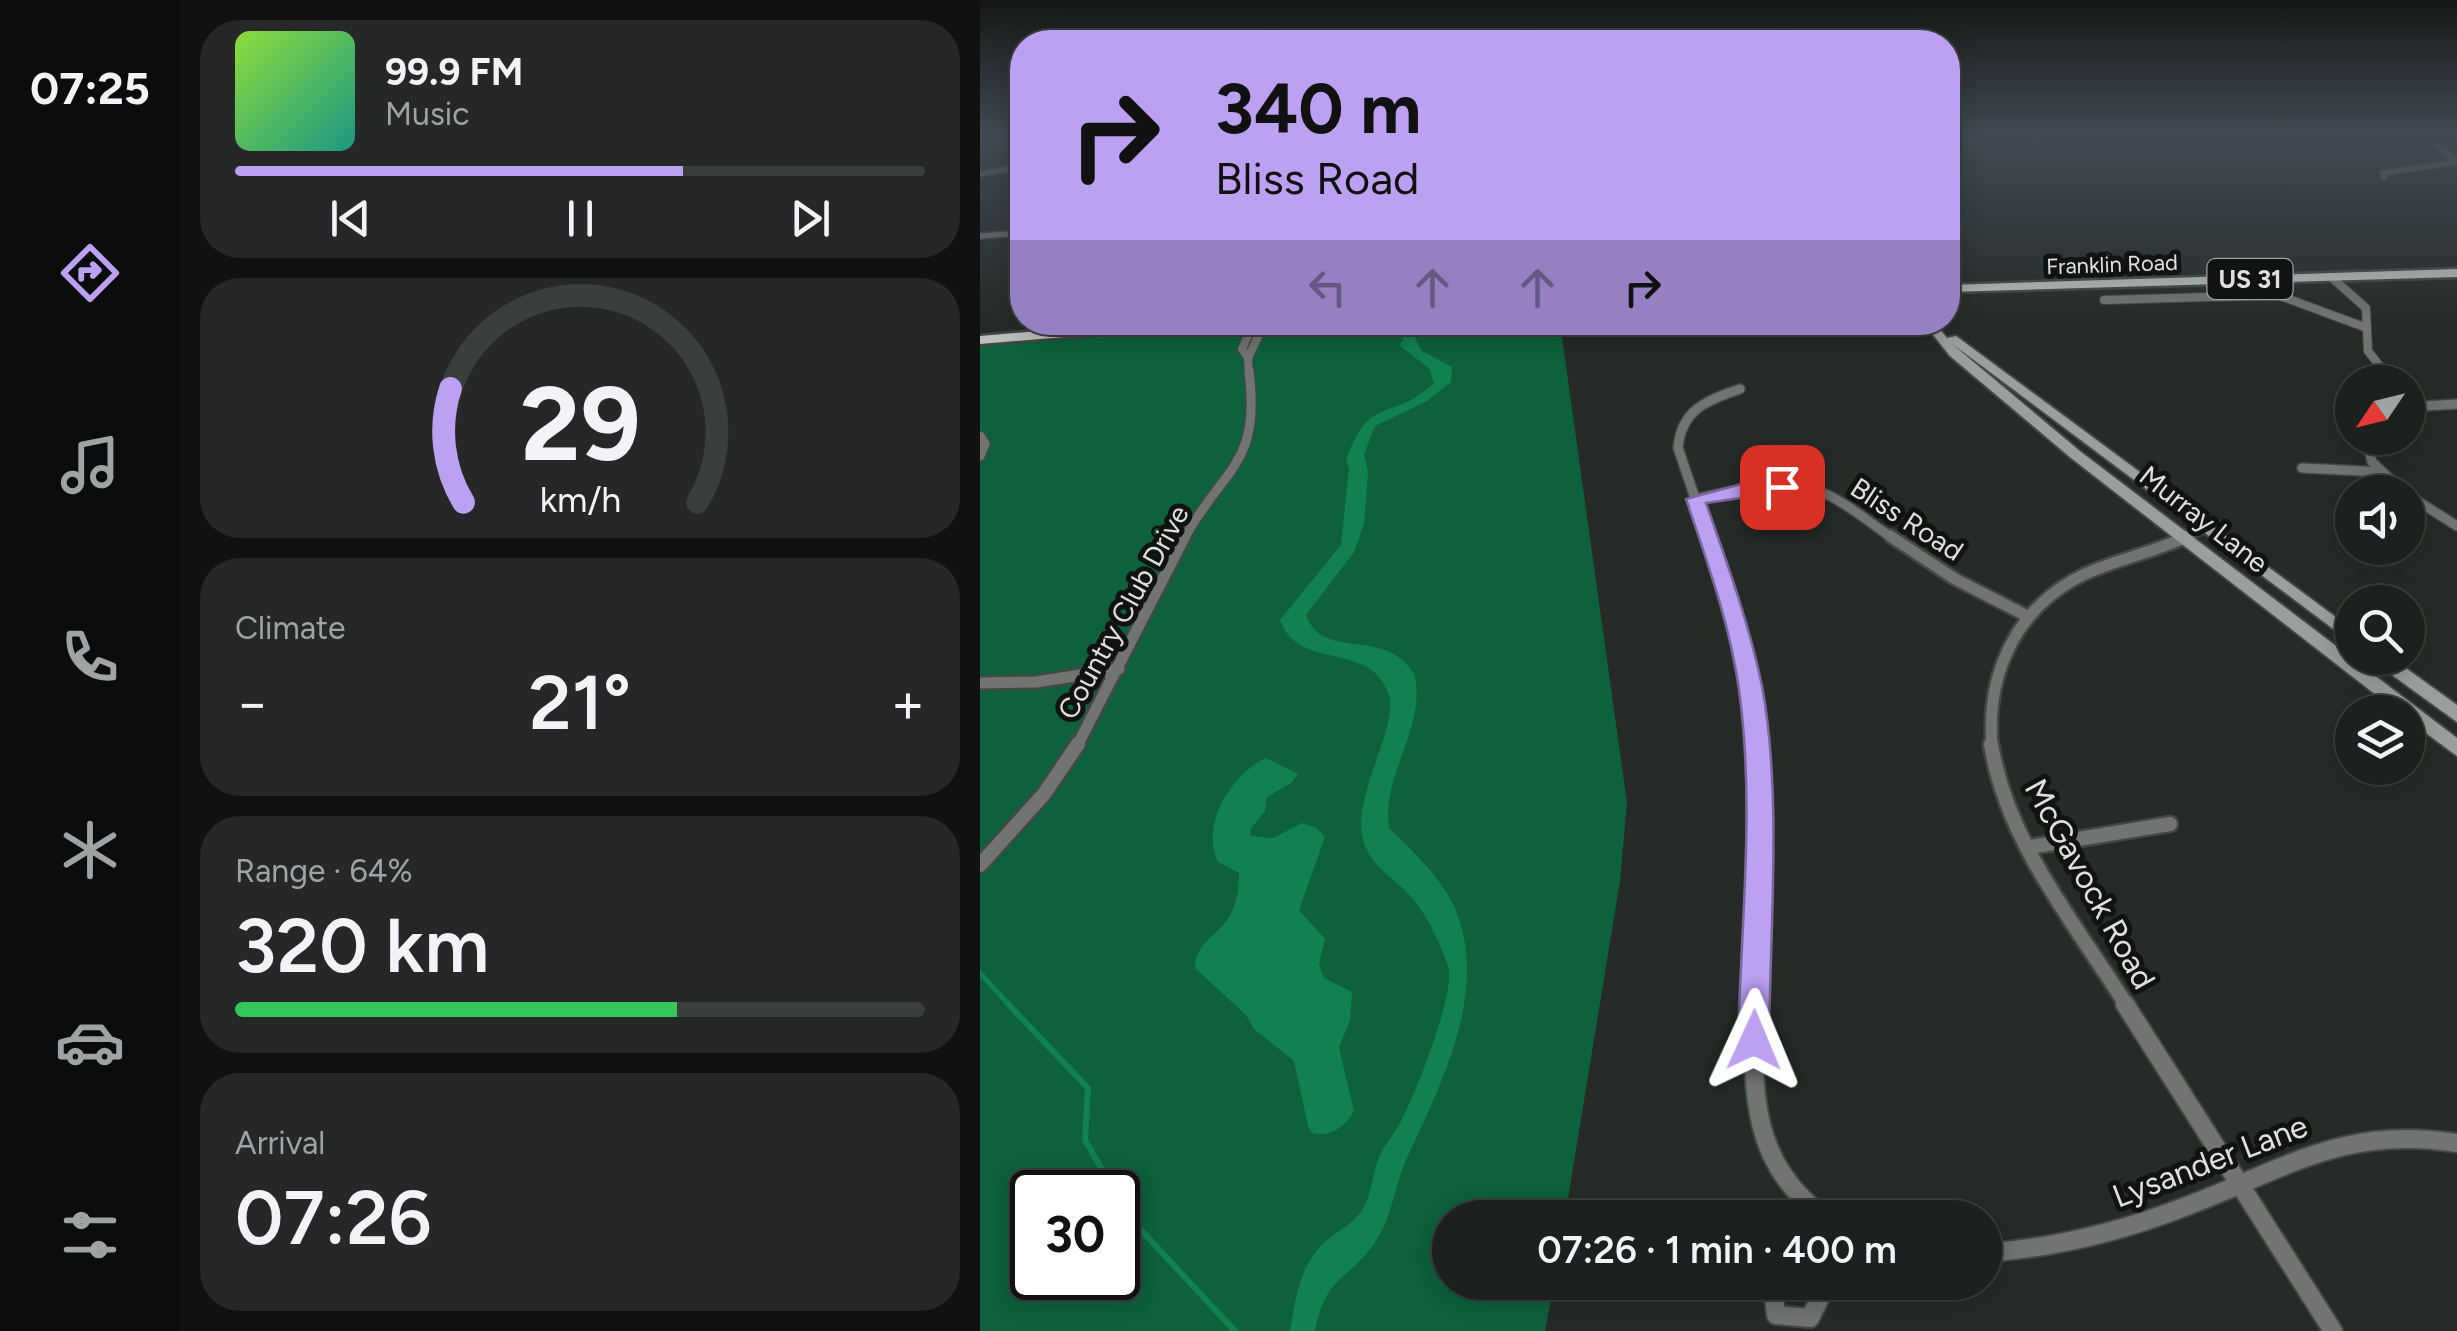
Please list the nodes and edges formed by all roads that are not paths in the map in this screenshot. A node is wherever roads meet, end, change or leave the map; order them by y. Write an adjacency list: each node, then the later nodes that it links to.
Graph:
1 (1010, 234): 2 (street)
2 (980, 236)
3 (2457, 273): 4 (main road, Franklin Road / US 31)
4 (2330, 276): 5 (main road, Franklin Road / US 31); 7 (street)
5 (1960, 288)
6 (2104, 300): 7 (street)
7 (2367, 328): 15 (street)
8 (1041, 335): 13 (main road)
9 (1248, 335): 14 (street, Country Club Drive)
10 (1259, 335): 14 (street)
11 (1943, 335): 29 (main road, Murray Lane)
12 (1948, 335): 28 (main road, Murray Lane)
13 (980, 340)
14 (1248, 358): 32 (street, Country Club Drive)
15 (2379, 365)
16 (1740, 389): 25 (street)
17 (2425, 404): 18 (street)
18 (2457, 404)
19 (980, 436): 21 (street)
20 (2370, 455): 23 (street)
21 (980, 456)
22 (2302, 468): 23 (street)
23 (2382, 472): 24 (street)
24 (2385, 475)
25 (1695, 499): 30 (street, Bliss Road); 42 (street)
26 (2425, 506): 27 (street)
27 (2457, 526)
28 (2205, 528): 29 (street, McGavock Road); 31 (main road, Murray Lane)
29 (2184, 539): 30 (street, McGavock Road); 36 (main road, Murray Lane)
30 (2027, 616): 38 (street, McGavock Road)
31 (2335, 624)
32 (1119, 669): 34 (street); 39 (street, Country Club Drive)
33 (2403, 675): 35 (main road)
34 (980, 684)
35 (2457, 716)
36 (2457, 748)
37 (2170, 824): 38 (street)
38 (2030, 847): 41 (street, McGavock Road)
39 (980, 865)
40 (2457, 1143): 41 (street, Lysander Lane)
41 (2240, 1186): 43 (street, Lysander Lane); 46 (street, McGavock Road)
42 (1798, 1200)
43 (2002, 1253)
44 (1774, 1300): 45 (street)
45 (1819, 1300)
46 (2332, 1331)

